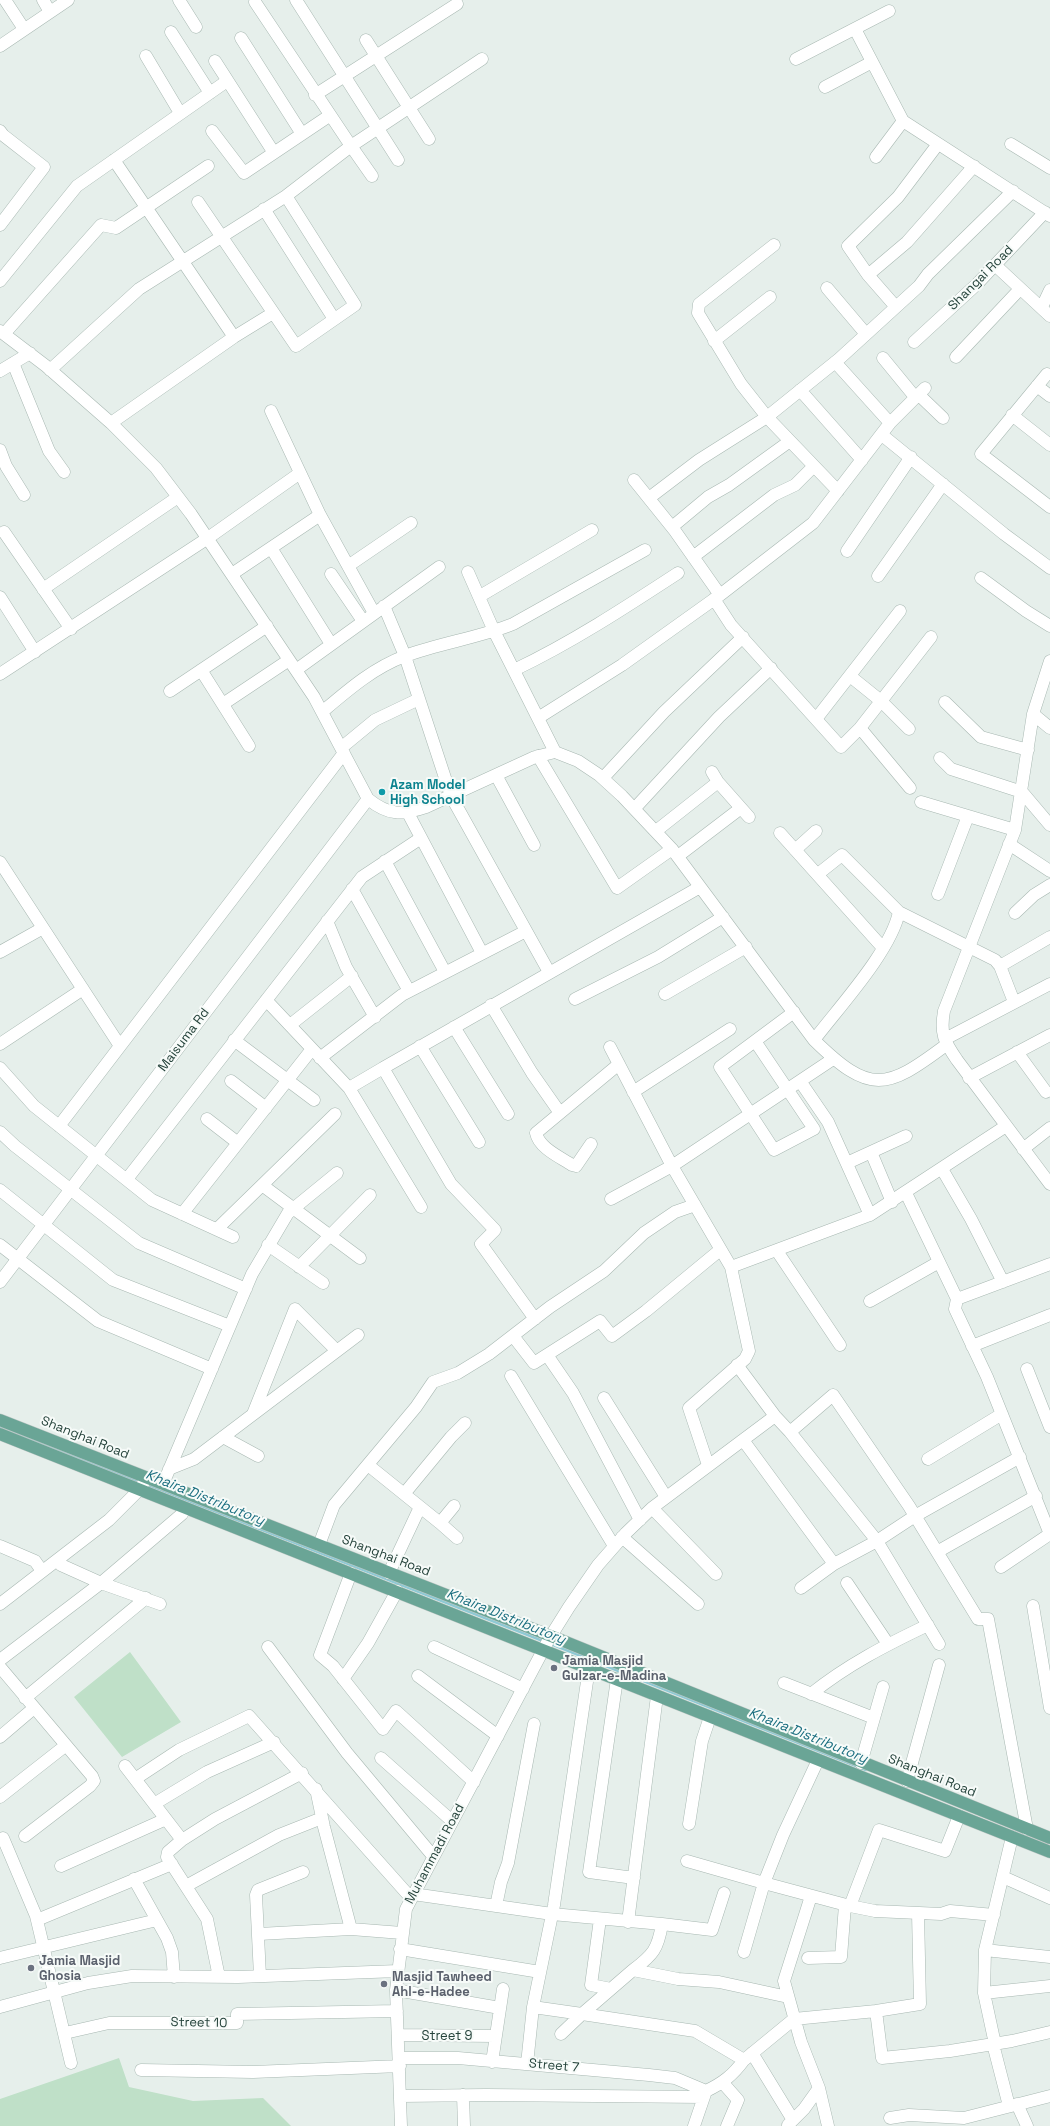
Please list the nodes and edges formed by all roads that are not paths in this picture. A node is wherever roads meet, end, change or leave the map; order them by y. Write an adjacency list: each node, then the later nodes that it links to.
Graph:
1 (5, 0): 11 (street)
2 (43, 0): 8 (street)
3 (68, 0): 8 (street)
4 (296, 0): 23 (street)
5 (182, 1): 10 (street)
6 (255, 2): 27 (street)
7 (456, 4): 18 (street)
8 (50, 12): 11 (street)
9 (889, 12): 12 (street)
10 (196, 27)
11 (24, 29): 16 (street)
12 (855, 29): 20 (street); 22 (street)
13 (171, 32): 26 (street)
14 (241, 38): 35 (street)
15 (366, 40): 18 (street)
16 (0, 46)
17 (146, 56): 29 (street)
18 (376, 56): 23 (street); 28 (street)
19 (482, 59): 28 (street)
20 (796, 60)
21 (215, 61): 24 (street)
22 (872, 62): 25 (street); 31 (street)
23 (344, 76): 27 (street); 32 (street)
24 (227, 81): 26 (street); 40 (street)
25 (825, 87)
26 (210, 93): 29 (street)
27 (315, 95): 30 (street)
28 (409, 108): 32 (street); 36 (street)
29 (180, 113): 42 (street)
30 (329, 116): 35 (street); 39 (street)
31 (904, 121): 37 (street); 41 (street)
32 (378, 128): 39 (street); 43 (street)
33 (0, 131): 51 (street)
34 (212, 131): 40 (street)
35 (302, 134): 40 (street)
36 (429, 139)
37 (938, 144): 45 (street); 60 (street)
38 (1011, 144): 46 (street)
39 (351, 146): 47 (street); 49 (street)
40 (274, 153)
41 (876, 157)
42 (114, 160): 52 (street); 61 (street)
43 (398, 160)
44 (208, 166): 52 (street)
45 (974, 166): 48 (street); 60 (street)
46 (1050, 168)
47 (372, 176)
48 (1013, 191): 54 (street); 66 (street)
49 (286, 196): 53 (street); 69 (street)
50 (198, 202): 56 (street)
51 (5, 208): 55 (street)
52 (147, 208): 58 (street); 70 (street)
53 (264, 209): 56 (street); 69 (street)
54 (1048, 214): 59 (street, Shangai Road)
55 (0, 225)
56 (220, 236): 58 (street); 68 (street)
57 (774, 245): 73 (street)
58 (181, 261): 72 (street); 80 (street)
59 (995, 265): 63 (street); 74 (street, Shangai Road)
60 (868, 276): 66 (street)
61 (0, 281)
62 (827, 288): 71 (street)
63 (1020, 289): 67 (street); 76 (street)
64 (1050, 290): 67 (street)
65 (770, 297): 73 (street)
66 (896, 307): 71 (street)
67 (1046, 312)
68 (274, 313): 69 (street); 72 (street)
69 (334, 319)
70 (2, 332): 75 (street)
71 (866, 334): 78 (street)
72 (234, 337): 91 (street)
73 (714, 341): 89 (street)
74 (914, 342)
75 (30, 353): 79 (street); 80 (street)
76 (956, 357)
77 (883, 358): 85 (street)
78 (835, 362): 84 (street); 92 (street)
79 (13, 363): 81 (street); 100 (street)
80 (50, 370): 91 (street)
81 (0, 371)
82 (1047, 374): 83 (street)
83 (1037, 386): 86 (street); 88 (street)
84 (800, 390): 89 (street); 98 (street)
85 (920, 393): 90 (street); 92 (street)
86 (1050, 396)
87 (271, 411): 101 (street)
88 (1012, 415): 95 (street); 108 (street)
89 (767, 417): 94 (street); 107 (street)
90 (943, 418)
91 (111, 423): 106 (street)
92 (890, 423): 93 (street)
93 (882, 435): 97 (street); 98 (street)
94 (790, 441): 99 (street); 111 (street)
95 (1050, 446)
96 (0, 450): 105 (street)
97 (911, 457): 103 (street); 117 (street)
98 (862, 460): 104 (street)
99 (814, 466): 104 (street); 118 (street)
100 (64, 472)
101 (300, 473): 109 (street); 114 (street)
102 (634, 480): 107 (street)
103 (943, 484): 121 (street); 126 (street)
104 (838, 491): 131 (street)
105 (24, 495)
106 (178, 497): 114 (street); 128 (street)
107 (648, 498): 111 (street)
108 (1050, 507)
109 (320, 515): 115 (street); 119 (street)
110 (411, 523): 119 (street)
111 (672, 528): 118 (street)
112 (592, 530): 129 (street)
113 (4, 532): 128 (street)
114 (208, 538): 124 (street); 137 (street)
115 (271, 548): 124 (street); 141 (street)
116 (645, 550): 138 (street)
117 (847, 551)
118 (693, 556): 131 (street)
119 (348, 566): 132 (street)
120 (439, 567): 132 (street)
121 (1050, 568)
122 (468, 572): 129 (street)
123 (678, 572): 149 (street)
124 (232, 574): 135 (street)
125 (331, 574): 134 (street)
126 (878, 576)
127 (981, 578): 136 (street)
128 (43, 588): 137 (street)
129 (480, 596): 138 (street)
130 (0, 597): 142 (street)
131 (717, 597): 139 (street); 158 (street)
132 (379, 610): 134 (street); 143 (street)
133 (900, 611): 150 (street)
134 (363, 621): 141 (street)
135 (267, 626): 145 (street); 148 (street)
136 (1050, 626)
137 (71, 629): 142 (street)
138 (494, 631): 143 (street); 149 (street)
139 (743, 637): 147 (street); 171 (street)
140 (931, 637): 153 (street)
141 (331, 644): 145 (street)
142 (35, 652): 146 (street)
143 (405, 656): 152 (street); 156 (street)
144 (1050, 661): 157 (street)
145 (293, 665): 155 (street); 156 (street)
146 (2, 668)
147 (771, 668): 159 (street); 178 (street)
148 (201, 670): 151 (street); 155 (street)
149 (514, 670): 158 (street)
150 (850, 676): 153 (street); 159 (street)
151 (170, 691)
152 (419, 699): 164 (street); 175 (street)
153 (881, 701): 160 (street); 162 (street)
154 (945, 702): 165 (street)
155 (223, 704): 163 (street)
156 (322, 712): 164 (street)
157 (1033, 714): 161 (street); 165 (street)
158 (538, 718): 166 (street)
159 (816, 719): 160 (street)
160 (860, 728): 173 (street)
161 (1050, 728)
162 (910, 729)
163 (249, 746)
164 (342, 750): 176 (street); 234 (street)
165 (1028, 750): 174 (street)
166 (556, 752): 167 (street); 171 (street)
167 (538, 756): 170 (street); 190 (street)
168 (940, 758): 174 (street)
169 (712, 772): 172 (street)
170 (496, 775): 175 (street); 188 (street)
171 (603, 778): 178 (street)
172 (718, 782): 183 (street); 190 (street)
173 (910, 788)
174 (1022, 792): 181 (street); 182 (street)
175 (451, 796): 179 (street); 204 (street)
176 (368, 799): 179 (street); 268 (street, Maisuma Rd)
177 (921, 802): 180 (street)
178 (635, 808): 183 (street)
179 (408, 813): 186 (street)
180 (968, 816): 182 (street); 198 (street)
181 (1050, 825)
182 (1014, 830): 187 (street)
183 (656, 831): 190 (street)
184 (816, 831): 189 (street)
185 (780, 834): 189 (street)
186 (421, 838): 191 (street); 210 (street)
187 (1009, 844): 193 (street); 207 (street)
188 (534, 845)
189 (795, 850): 194 (street)
190 (675, 853): 196 (street)
191 (385, 861): 197 (street); 212 (street)
192 (0, 862): 203 (street)
193 (1050, 870)
194 (818, 874): 199 (street); 208 (street)
195 (1050, 885): 200 (street)
196 (700, 887): 201 (street); 213 (street)
197 (352, 889): 202 (street); 217 (street)
198 (938, 894)
199 (899, 912): 207 (street); 208 (street)
200 (1015, 914)
201 (723, 917): 206 (street); 219 (street)
202 (327, 921): 214 (street); 220 (street)
203 (43, 928): 209 (street); 216 (street)
204 (526, 931): 210 (street); 213 (street)
205 (1050, 937): 211 (street)
206 (746, 947): 218 (street); 223 (street)
207 (969, 947): 211 (street); 232 (street)
208 (883, 948): 230 (street)
209 (0, 952)
210 (482, 952): 212 (street)
211 (1000, 966): 221 (street)
212 (445, 972): 217 (street)
213 (549, 972): 222 (street)
214 (352, 976): 224 (street); 225 (street)
215 (1050, 984): 221 (street)
216 (83, 989): 233 (street); 234 (street)
217 (409, 991): 224 (street)
218 (665, 994)
219 (575, 999)
220 (266, 1000): 225 (street); 229 (street)
221 (1014, 1002): 232 (street)
222 (491, 1005): 226 (street); 253 (street)
223 (794, 1012): 230 (street); 231 (street)
224 (375, 1017): 238 (street)
225 (290, 1025): 238 (street)
226 (454, 1027): 235 (street); 255 (street)
227 (730, 1029): 249 (street)
228 (1050, 1035): 237 (street)
229 (234, 1040): 244 (street); 273 (street)
230 (814, 1040): 239 (street)
231 (755, 1041): 248 (street); 256 (street)
232 (946, 1042): 239 (street); 243 (street)
233 (0, 1044)
234 (120, 1046): 258 (street)
235 (420, 1046): 242 (street); 263 (street)
236 (610, 1047): 240 (street)
237 (1017, 1052): 243 (street); 250 (street)
238 (316, 1053): 244 (street); 247 (street)
239 (833, 1059): 246 (street)
240 (619, 1064): 249 (street); 253 (street)
241 (0, 1068): 258 (street)
242 (383, 1068): 247 (street); 308 (street)
243 (969, 1078): 259 (street)
244 (287, 1080): 251 (street); 252 (street)
245 (231, 1081): 252 (street)
246 (800, 1081): 248 (street); 269 (street)
247 (349, 1088): 283 (street)
248 (788, 1089): 256 (street); 256 (street)
249 (633, 1092): 270 (street)
250 (1046, 1092)
251 (314, 1100)
252 (266, 1108): 264 (street)
253 (560, 1113): 265 (street)
254 (335, 1114): 275 (street)
255 (508, 1114)
256 (751, 1114): 270 (street)
257 (207, 1119): 264 (street)
258 (59, 1126): 268 (street)
259 (1006, 1126): 266 (street); 271 (street)
260 (1050, 1128): 266 (street)
261 (0, 1132): 276 (street)
262 (906, 1136): 267 (street)
263 (478, 1142)
264 (238, 1143): 285 (street)
265 (592, 1144)
266 (1023, 1149): 274 (street)
267 (871, 1152): 269 (street); 281 (street)
268 (97, 1154): 273 (street); 276 (street, Maisuma Rd)
269 (847, 1163): 286 (street)
270 (672, 1166): 280 (street); 282 (street)
271 (942, 1169): 278 (street); 302 (street)
272 (337, 1173): 284 (street)
273 (127, 1179): 285 (street)
274 (1050, 1184)
275 (262, 1185): 284 (street); 288 (street)
276 (71, 1189): 287 (street, Maisuma Rd); 304 (street)
277 (0, 1190): 287 (street)
278 (906, 1193): 281 (street); 297 (street)
279 (370, 1195): 289 (street)
280 (610, 1199)
281 (892, 1202): 286 (street)
282 (695, 1205): 293 (street); 308 (street)
283 (421, 1207)
284 (293, 1209): 289 (street); 292 (street)
285 (182, 1214): 288 (street)
286 (870, 1215): 294 (street)
287 (44, 1224): 296 (street, Maisuma Rd); 309 (street)
288 (217, 1230): 290 (street)
289 (330, 1235): 295 (street); 299 (street)
290 (233, 1237)
291 (0, 1245): 296 (street)
292 (268, 1245): 299 (street); 304 (street)
293 (720, 1250): 300 (street); 315 (street)
294 (777, 1251): 300 (street); 312 (street)
295 (360, 1258)
296 (17, 1259): 301 (street, Maisuma Rd); 317 (street)
297 (939, 1262): 305 (street); 306 (street)
298 (1050, 1264): 302 (street)
299 (299, 1267): 303 (street)
300 (731, 1267): 316 (street)
301 (0, 1282)
302 (1003, 1282): 305 (street)
303 (323, 1283)
304 (246, 1288): 309 (street)
305 (957, 1299): 313 (street)
306 (870, 1301)
307 (1050, 1315): 313 (street)
308 (535, 1319): 311 (street)
309 (230, 1326): 317 (street)
310 (358, 1336): 314 (street)
311 (513, 1336): 315 (street); 334 (street)
312 (840, 1345)
313 (972, 1346): 321 (street)
314 (337, 1351): 322 (street); 322 (street)
315 (547, 1355): 347 (street)
316 (737, 1366): 323 (street); 335 (street)
317 (212, 1369): 336 (street)
318 (1026, 1369): 326 (street)
319 (511, 1376): 352 (street)
320 (604, 1398): 341 (street)
321 (1002, 1414): 332 (street); 333 (street)
322 (252, 1415): 329 (street)
323 (775, 1416): 327 (street); 330 (street, Muhammadi Road)
324 (0, 1420): 337 (main road, Shanghai Road)
325 (465, 1423): 339 (street)
326 (1050, 1427)
327 (790, 1432): 346 (street); 351 (street)
328 (0, 1434): 337 (main road, Shanghai Road)
329 (223, 1437): 331 (street); 336 (street)
330 (743, 1440): 335 (street, Muhammadi Road); 357 (street)
331 (258, 1456)
332 (1020, 1457): 340 (street); 346 (street)
333 (928, 1459)
334 (368, 1465): 339 (street); 353 (street)
335 (708, 1465): 341 (street, Muhammadi Road)
336 (169, 1470): 338 (street)
337 (144, 1484): 338 (main road, Shanghai Road); 344 (main road, Shanghai Road); 356 (street)
338 (163, 1484): 353 (main road, Shanghai Road)
339 (404, 1494): 343 (street)
340 (1036, 1496): 349 (street); 355 (street)
341 (666, 1497): 345 (street, Muhammadi Road)
342 (454, 1506): 348 (street)
343 (420, 1507): 348 (street); 361 (street)
344 (184, 1508): 360 (main road, Shanghai Road); 363 (street)
345 (652, 1508): 347 (street, Muhammadi Road); 362 (street)
346 (916, 1516): 351 (street); 355 (street)
347 (640, 1520): 352 (street, Muhammadi Road)
348 (440, 1523): 350 (street)
349 (1050, 1534): 358 (street)
350 (457, 1538)
351 (877, 1541): 357 (street); 372 (street)
352 (618, 1542): 370 (street); 373 (street, Muhammadi Road)
353 (319, 1545): 361 (main road, Shanghai Road)
354 (0, 1546): 359 (street)
355 (937, 1552): 415 (street)
356 (57, 1561): 359 (street); 363 (street)
357 (834, 1564): 365 (street)
358 (1001, 1566)
359 (42, 1571): 368 (street)
360 (351, 1573): 366 (main road, Shanghai Road); 382 (street)
361 (389, 1573): 373 (main road, Shanghai Road)
362 (716, 1574)
363 (100, 1583): 367 (street); 379 (street)
364 (847, 1583): 374 (street)
365 (801, 1588)
366 (397, 1591): 373 (main road, Shanghai Road); 382 (street)
367 (146, 1598): 369 (street); 389 (street)
368 (0, 1604)
369 (160, 1604)
370 (698, 1604)
371 (1033, 1606): 391 (street)
372 (928, 1625): 374 (street); 375 (street)
373 (548, 1643): 380 (main road, Shanghai Road); 386 (street, Muhammadi Road); 401 (main road, Shanghai Road)
374 (888, 1644): 387 (street)
375 (940, 1644)
376 (268, 1647): 422 (street)
377 (434, 1647): 386 (street)
378 (939, 1665): 405 (street)
379 (1, 1668): 389 (street)
380 (589, 1668): 383 (main road, Shanghai Road); 439 (street)
381 (418, 1676): 395 (street)
382 (343, 1679): 406 (street)
383 (617, 1679): 388 (main road, Shanghai Road); 428 (street)
384 (784, 1683): 387 (street)
385 (883, 1687): 393 (street)
386 (523, 1689): 395 (street, Muhammadi Road)
387 (811, 1694): 393 (street)
388 (657, 1696): 392 (main road, Shanghai Road); 428 (street)
389 (25, 1698): 390 (street)
390 (34, 1708): 396 (street); 398 (street)
391 (1050, 1708)
392 (710, 1717): 400 (main road, Shanghai Road); 414 (street)
393 (874, 1718): 401 (street)
394 (534, 1724): 436 (street)
395 (498, 1736): 406 (street, Muhammadi Road)
396 (0, 1737)
397 (274, 1742): 403 (street); 404 (street); 409 (street)
398 (65, 1746): 408 (street); 416 (street)
399 (381, 1758): 413 (street)
400 (818, 1760): 410 (main road, Shanghai Road); 430 (street)
401 (861, 1762): 405 (main road, Shanghai Road)
402 (125, 1766): 404 (street)
403 (302, 1773): 407 (street); 420 (street)
404 (135, 1779): 409 (street)
405 (907, 1781): 415 (main road, Shanghai Road)
406 (474, 1782): 413 (street, Muhammadi Road)
407 (316, 1789): 411 (street); 433 (street)
408 (0, 1797)
409 (154, 1804): 412 (street)
410 (959, 1816): 417 (main road, Shanghai Road); 437 (street)
411 (322, 1818): 431 (street); 446 (street)
412 (166, 1819): 420 (street); 425 (street)
413 (452, 1821): 422 (street, Muhammadi Road)
414 (689, 1824)
415 (1027, 1829): 419 (main road, Shanghai Road)
416 (25, 1836)
417 (1012, 1837): 421 (main road, Shanghai Road); 427 (street)
418 (3, 1838): 442 (street)
419 (1050, 1838)
420 (182, 1840): 424 (street)
421 (1050, 1852)
422 (433, 1856): 433 (street, Muhammadi Road)
423 (686, 1861): 430 (street)
424 (172, 1864): 429 (street); 431 (street)
425 (61, 1866)
426 (303, 1872): 448 (street)
427 (1003, 1877): 435 (street); 440 (street)
428 (634, 1878): 444 (street)
429 (134, 1879): 442 (street); 443 (street)
430 (764, 1883): 434 (street); 452 (street)
431 (186, 1886): 461 (street)
432 (724, 1893): 445 (street)
433 (412, 1896): 436 (street); 447 (street, Muhammadi Road)
434 (811, 1896): 437 (street); 468 (street)
435 (1050, 1898)
436 (496, 1906): 439 (street)
437 (848, 1906): 438 (street); 455 (street)
438 (918, 1913): 440 (street); 473 (street)
439 (552, 1914): 441 (street); 458 (street)
440 (994, 1915): 451 (street)
441 (600, 1919): 444 (street); 464 (street)
442 (37, 1920): 449 (street)
443 (157, 1920): 449 (street); 460 (street)
444 (628, 1922): 445 (street)
445 (662, 1924): 456 (street)
446 (351, 1929): 447 (street); 448 (street)
447 (402, 1933): 450 (street, Muhammadi Road)
448 (259, 1934): 459 (street)
449 (44, 1947): 454 (street); 466 (street)
450 (400, 1949): 457 (street, Muhammadi Road); 458 (street)
451 (985, 1950): 453 (street); 467 (street)
452 (744, 1952)
453 (1050, 1957)
454 (0, 1958)
455 (808, 1958)
456 (633, 1970): 464 (street); 468 (street)
457 (398, 1971): 459 (street); 465 (street, Muhammadi Road)
458 (540, 1972): 470 (street)
459 (260, 1976): 461 (street)
460 (174, 1977): 461 (street); 466 (street)
461 (219, 1977)
462 (1050, 1986): 467 (street)
463 (502, 1989): 471 (street)
464 (611, 1989): 474 (street)
465 (396, 1990): 471 (street); 472 (street, Muhammadi Road)
466 (54, 1992): 469 (street); 477 (street)
467 (984, 1993): 481 (street)
468 (788, 1997): 475 (street)
469 (0, 2007)
470 (533, 2007): 474 (street); 486 (street)
471 (500, 2008): 480 (street)
472 (397, 2011): 477 (street, Street 10); 479 (street, Muhammadi Road)
473 (876, 2011): 475 (street); 481 (street)
474 (582, 2014): 478 (street); 482 (street)
475 (794, 2018): 482 (street); 489 (street)
476 (1050, 2032): 481 (street)
477 (65, 2033): 485 (street)
478 (562, 2034)
479 (398, 2035): 480 (street, Street 9); 483 (street, Muhammadi Road)
480 (496, 2036): 484 (street)
481 (994, 2044): 494 (street)
482 (748, 2056): 488 (street); 496 (street)
483 (399, 2062): 484 (street, Street 7); 487 (street, Street 7); 492 (street, Muhammadi Road)
484 (492, 2062): 486 (street, Street 7)
485 (71, 2063)
486 (527, 2064): 490 (street, Street 7)
487 (140, 2070)
488 (723, 2083): 490 (street); 500 (street)
489 (819, 2088): 496 (street); 501 (street)
490 (705, 2094): 491 (street); 499 (street)
491 (463, 2095): 492 (street); 498 (street)
492 (401, 2096): 497 (street, Muhammadi Road)
493 (1050, 2096): 494 (street)
494 (1013, 2105): 495 (street); 502 (street)
495 (890, 2118)
496 (790, 2123)
497 (401, 2126)
498 (464, 2126)
499 (694, 2126)
500 (727, 2126)
501 (828, 2126)
502 (1027, 2126)

